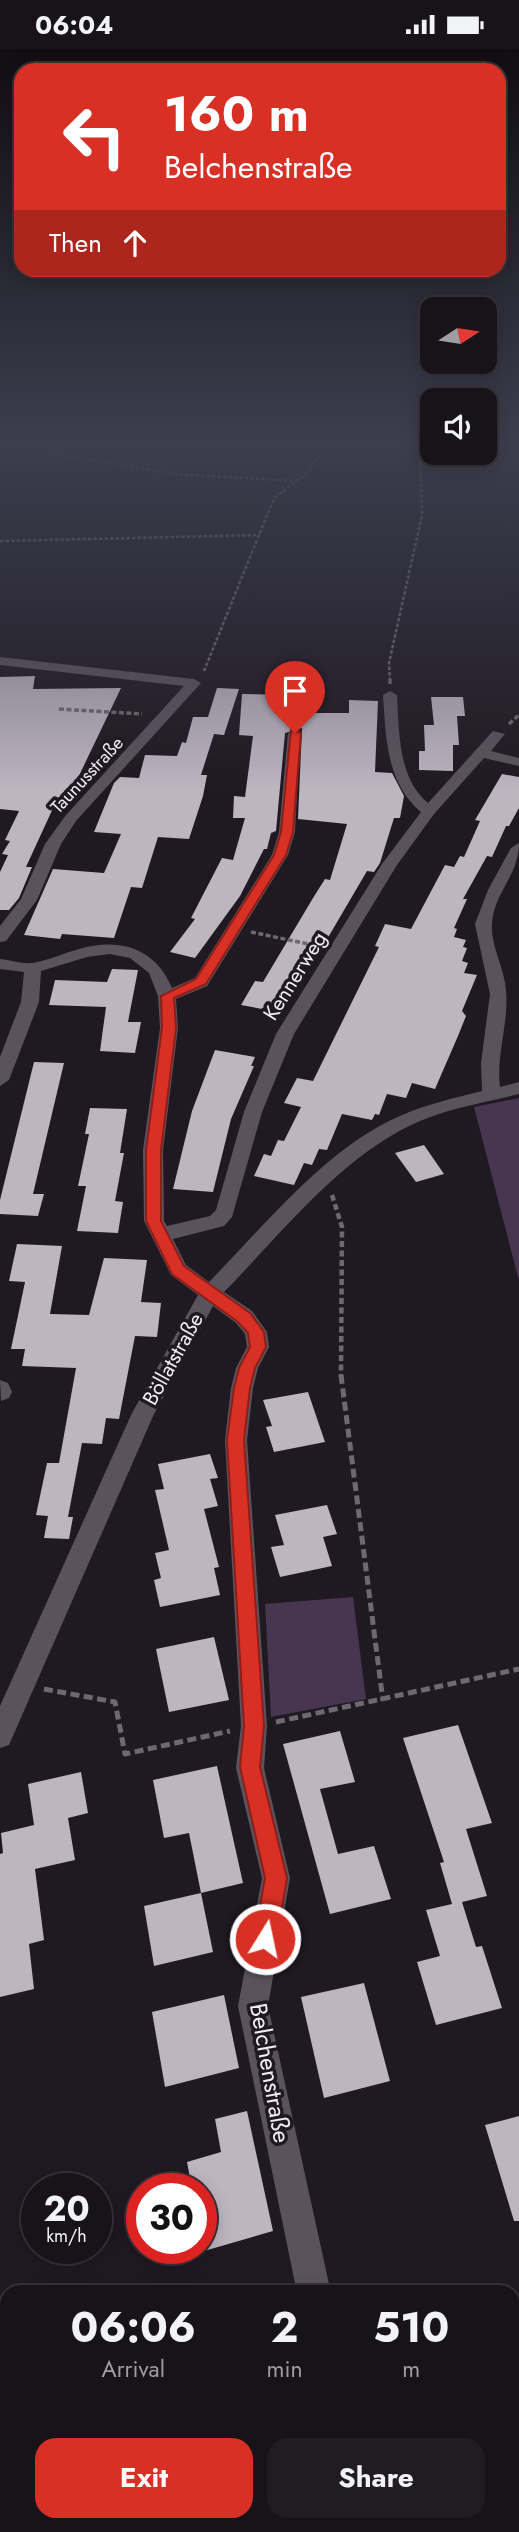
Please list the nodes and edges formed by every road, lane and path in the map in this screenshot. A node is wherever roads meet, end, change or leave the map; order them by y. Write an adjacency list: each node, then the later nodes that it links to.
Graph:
1 (250, 560): 4 (path)
2 (412, 560): 5 (path)
3 (0, 661): 4 (street)
4 (194, 683): 7 (street, Taunusstraße)
5 (390, 695): 12 (street)
6 (59, 709): 7 (path)
7 (168, 715): 15 (street, Taunusstraße)
8 (295, 733): 14 (street)
9 (498, 734): 10 (street, Kennerweg)
10 (482, 753): 11 (street); 12 (street, Kennerweg)
11 (519, 762)
12 (429, 810): 16 (street, Kennerweg)
13 (519, 848): 22 (street)
14 (233, 928): 16 (path); 19 (street)
15 (0, 937)
16 (338, 950): 24 (street, Kennerweg)
17 (0, 964): 18 (street)
18 (33, 968): 19 (street); 20 (street)
19 (167, 996): 24 (street, Belchenstraße)
20 (0, 1080)
21 (519, 1088): 22 (street, Böllatstraße)
22 (492, 1093): 23 (street, Böllatstraße)
23 (326, 1176): 25 (street, Böllatstraße); 28 (path)
24 (159, 1235): 25 (street, Belchenstraße)
25 (209, 1295): 27 (street, Böllatstraße); 29 (street, Belchenstraße)
26 (519, 1669): 28 (path)
27 (22, 1685): 29 (path); 30 (street, Böllatstraße)
28 (383, 1701): 29 (path)
29 (254, 1726): 31 (street, Belchenstraße)
30 (0, 1736)
31 (312, 2285)

